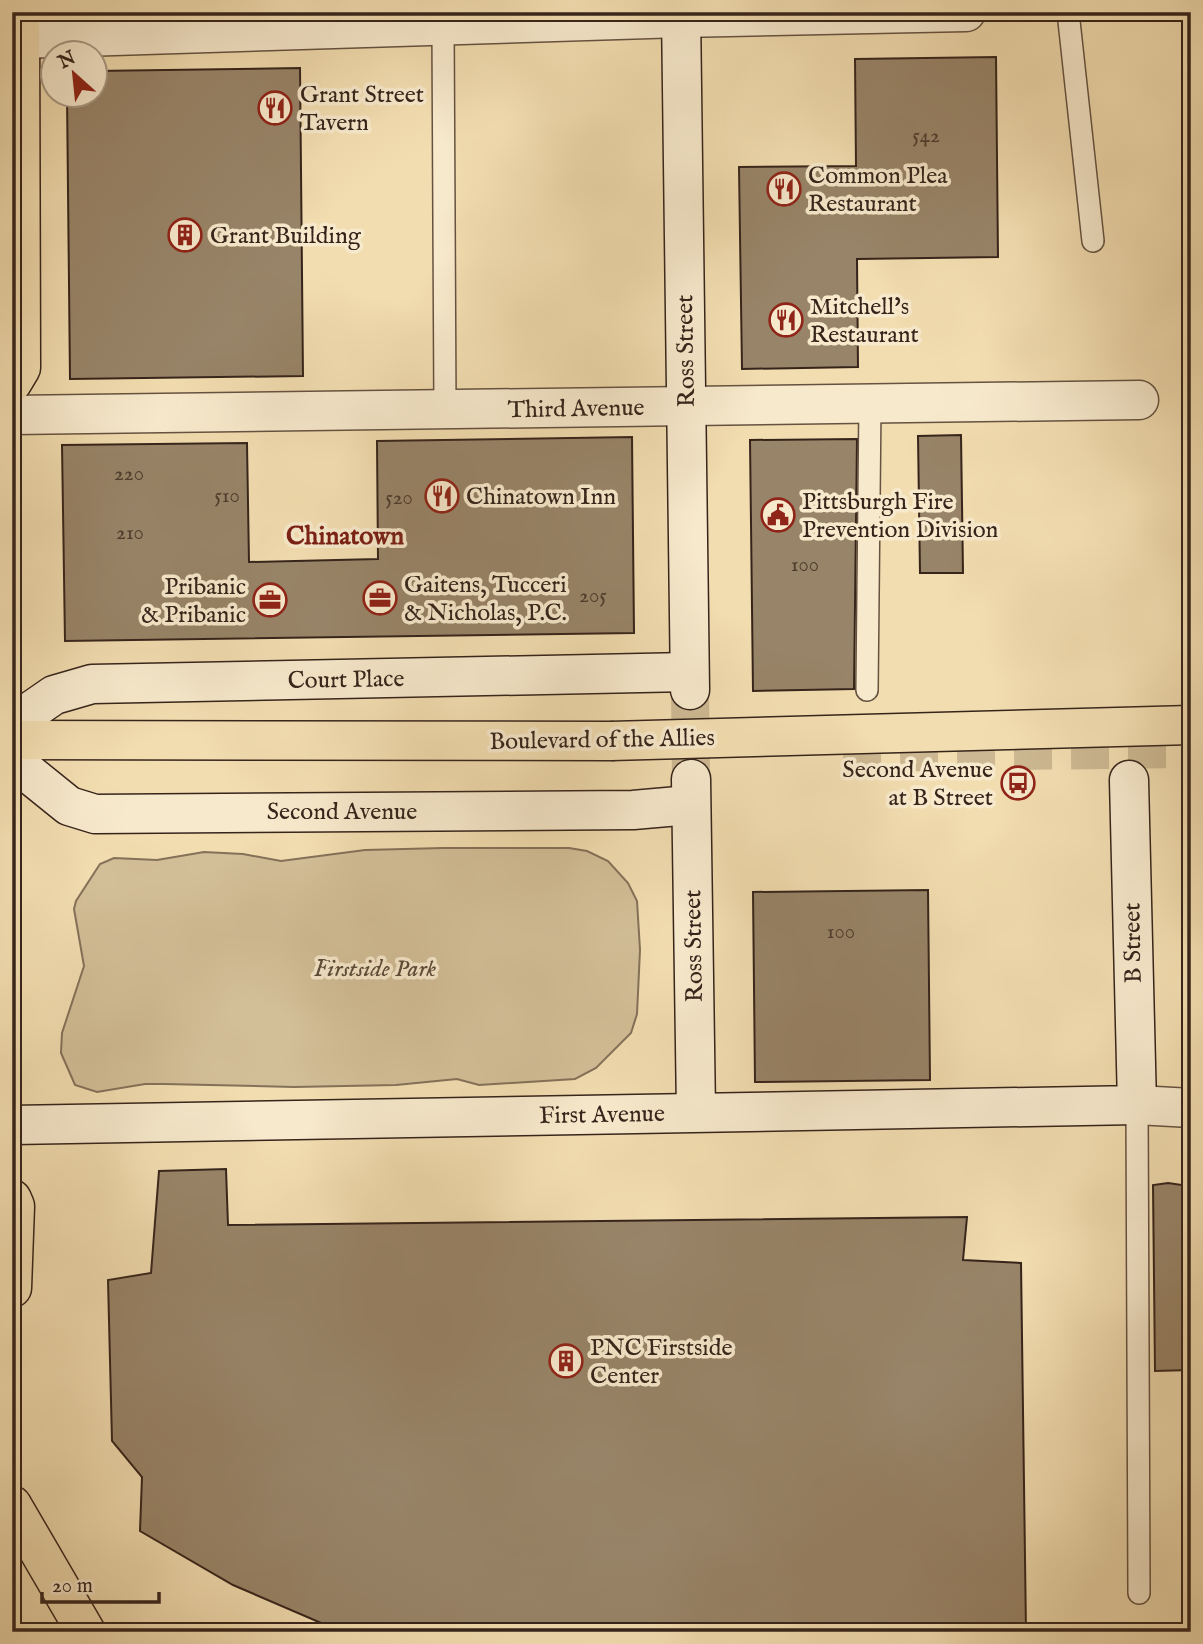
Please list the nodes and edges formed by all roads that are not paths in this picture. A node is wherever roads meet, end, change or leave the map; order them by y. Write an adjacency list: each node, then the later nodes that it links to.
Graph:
1 (966, 12): 3 (main road)
2 (1068, 12): 6 (lane)
3 (681, 15): 5 (main road); 10 (main road, Ross Street)
4 (20, 25): 5 (main road); 7 (main road)
5 (443, 26): 11 (lane)
6 (1093, 241)
7 (12, 383)
8 (1139, 400): 9 (main road, Third Avenue)
9 (870, 403): 10 (main road, Third Avenue); 14 (lane)
10 (685, 406): 11 (main road, Third Avenue); 13 (main road, Ross Street)
11 (445, 409): 12 (main road, Third Avenue)
12 (12, 415)
13 (690, 681): 15 (main road, Court Place)
14 (867, 690)
15 (12, 724)
16 (1191, 725): 17 (main road, Boulevard of the Allies, bridge)
17 (12, 740)
18 (12, 760): 20 (main road, Second Avenue)
19 (1129, 780): 21 (main road, B Street)
20 (690, 792): 23 (main road, Ross Street)
21 (1137, 1105): 22 (main road, First Avenue); 23 (main road, First Avenue); 28 (lane)
22 (1191, 1108)
23 (696, 1112): 24 (main road, First Avenue)
24 (12, 1125)
25 (12, 1199): 26 (main road)
26 (12, 1288)
27 (12, 1505): 29 (main road)
28 (1139, 1593)
29 (86, 1632)

